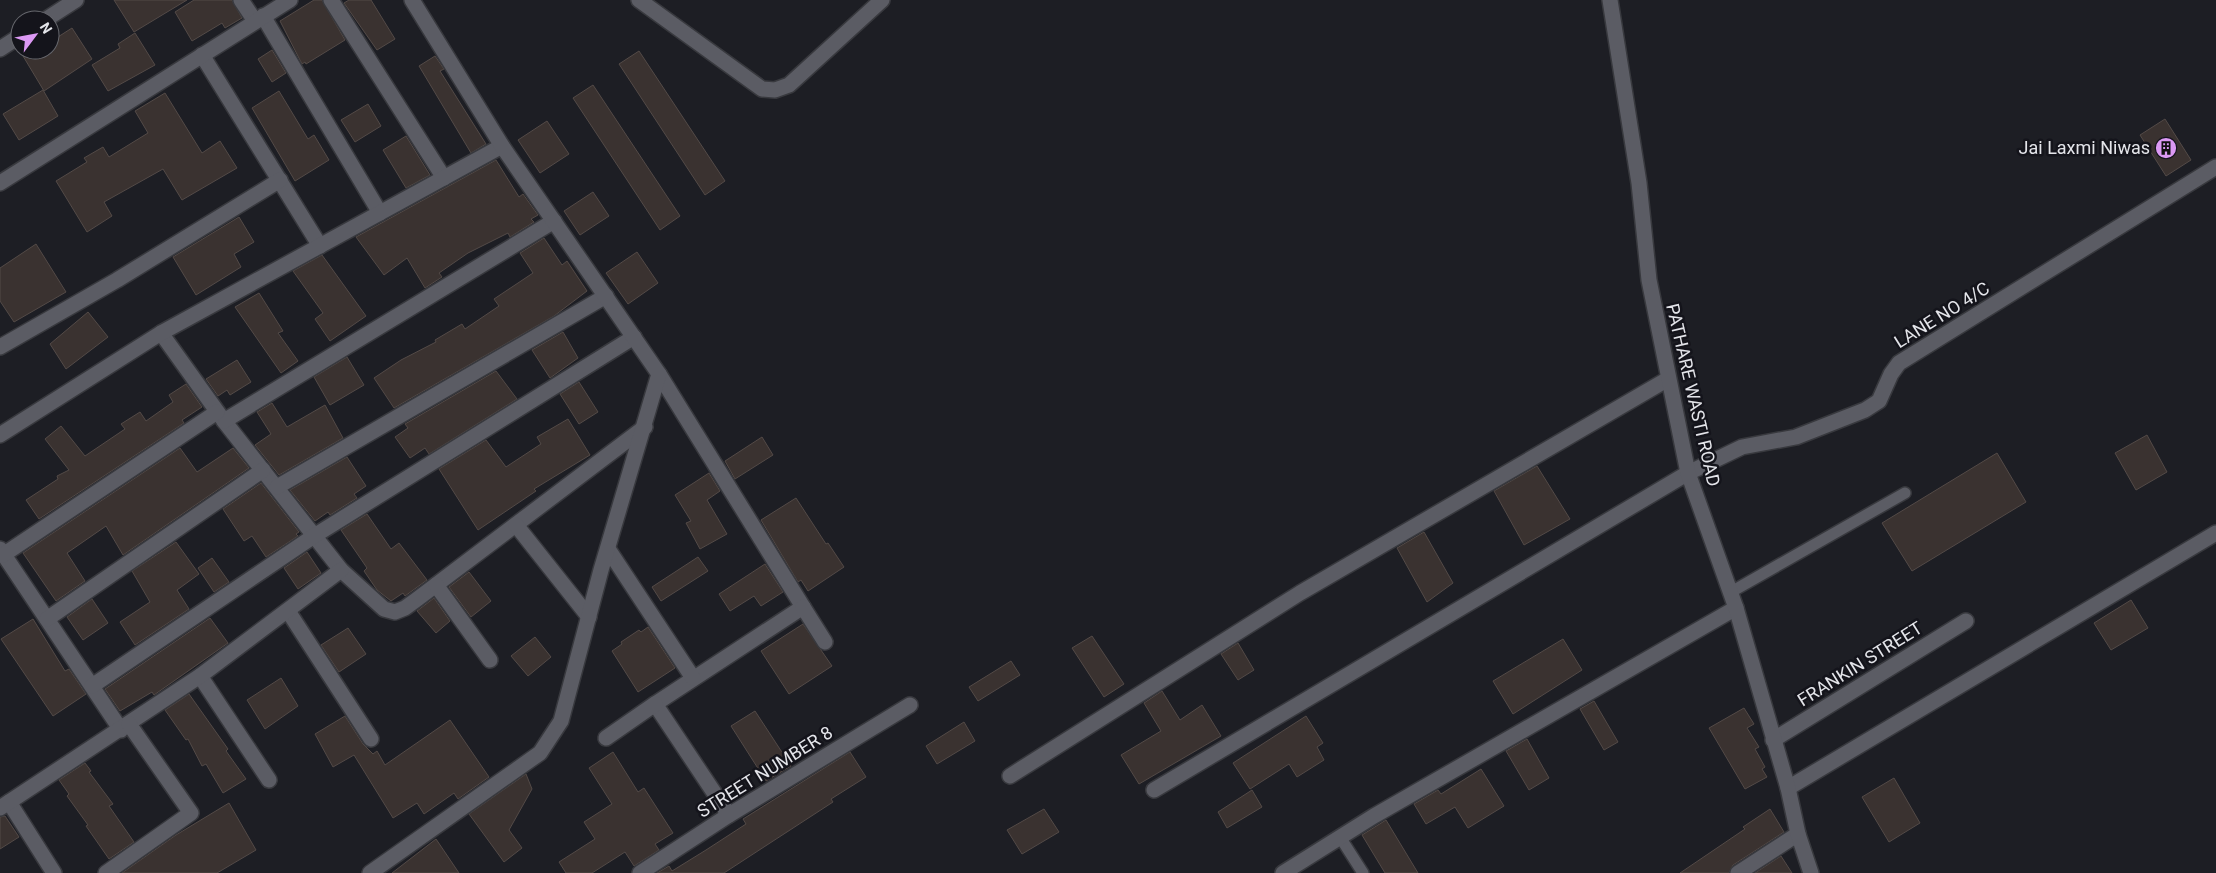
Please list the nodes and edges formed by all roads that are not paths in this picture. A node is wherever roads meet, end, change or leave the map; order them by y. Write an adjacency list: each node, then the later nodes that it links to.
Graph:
1 (76, 0): 9 (street)
2 (241, 0): 10 (street)
3 (290, 0): 10 (street)
4 (332, 0): 14 (street)
5 (412, 0): 12 (street)
6 (639, 0): 7 (street)
7 (882, 0)
8 (1610, 0): 25 (street, PATHARE WASTI ROAD)
9 (60, 10)
10 (259, 19): 11 (street); 17 (street)
11 (202, 55): 15 (street); 16 (street)
12 (502, 146): 14 (street); 18 (street)
13 (2216, 167): 30 (street, LANE NO 4/C)
14 (444, 178): 17 (street)
15 (280, 180): 19 (street); 23 (street)
16 (0, 183)
17 (380, 213): 19 (street)
18 (554, 221): 20 (street); 26 (street)
19 (320, 246): 21 (street)
20 (606, 296): 22 (street); 31 (street)
21 (161, 333): 26 (street); 28 (street)
22 (634, 337): 24 (street); 35 (street)
23 (0, 347)
24 (659, 374): 27 (street); 41 (street)
25 (1668, 379): 30 (street, PATHARE WASTI ROAD); 58 (street)
26 (220, 417): 29 (street); 37 (street)
27 (645, 427): 33 (street); 36 (street)
28 (0, 435)
29 (263, 470): 31 (street); 45 (street)
30 (1688, 474): 40 (street, PATHARE WASTI ROAD); 61 (street, LANE NO 4/C)
31 (277, 487): 35 (street)
32 (1905, 493): 40 (lane)
33 (516, 525): 39 (street); 44 (street)
34 (2216, 533): 60 (street)
35 (314, 536): 38 (street); 51 (street)
36 (608, 549): 44 (street); 50 (street)
37 (2, 552): 45 (street)
38 (341, 570): 39 (street); 43 (street)
39 (436, 585): 48 (street)
40 (1731, 592): 42 (street, PATHARE WASTI ROAD)
41 (803, 607): 47 (street); 50 (street)
42 (1736, 608): 57 (street, PATHARE WASTI ROAD); 65 (street)
43 (288, 611): 49 (street); 56 (street)
44 (589, 617): 68 (street)
45 (47, 620): 51 (street)
46 (1966, 621): 57 (street, FRANKIN STREET)
47 (825, 642)
48 (490, 660)
49 (200, 676): 54 (street); 59 (street)
50 (693, 678): 52 (street)
51 (92, 686): 54 (street)
52 (655, 704): 55 (street); 63 (street)
53 (910, 705): 63 (street, STREET NUMBER 8)
54 (125, 727): 62 (street); 67 (street)
55 (606, 738)
56 (371, 739)
57 (1773, 740): 60 (street, PATHARE WASTI ROAD)
58 (1010, 776)
59 (268, 780)
60 (1788, 788): 64 (street, PATHARE WASTI ROAD)
61 (1154, 790)
62 (5, 805): 66 (street)
63 (729, 815): 69 (street, STREET NUMBER 8)
64 (1798, 834): 72 (street); 73 (street, PATHARE WASTI ROAD)
65 (1340, 837): 70 (street); 71 (lane)
66 (54, 873)
67 (106, 873)
68 (370, 873)
69 (640, 873)
70 (1283, 873)
71 (1363, 873)
72 (1738, 873)
73 (1811, 873)

